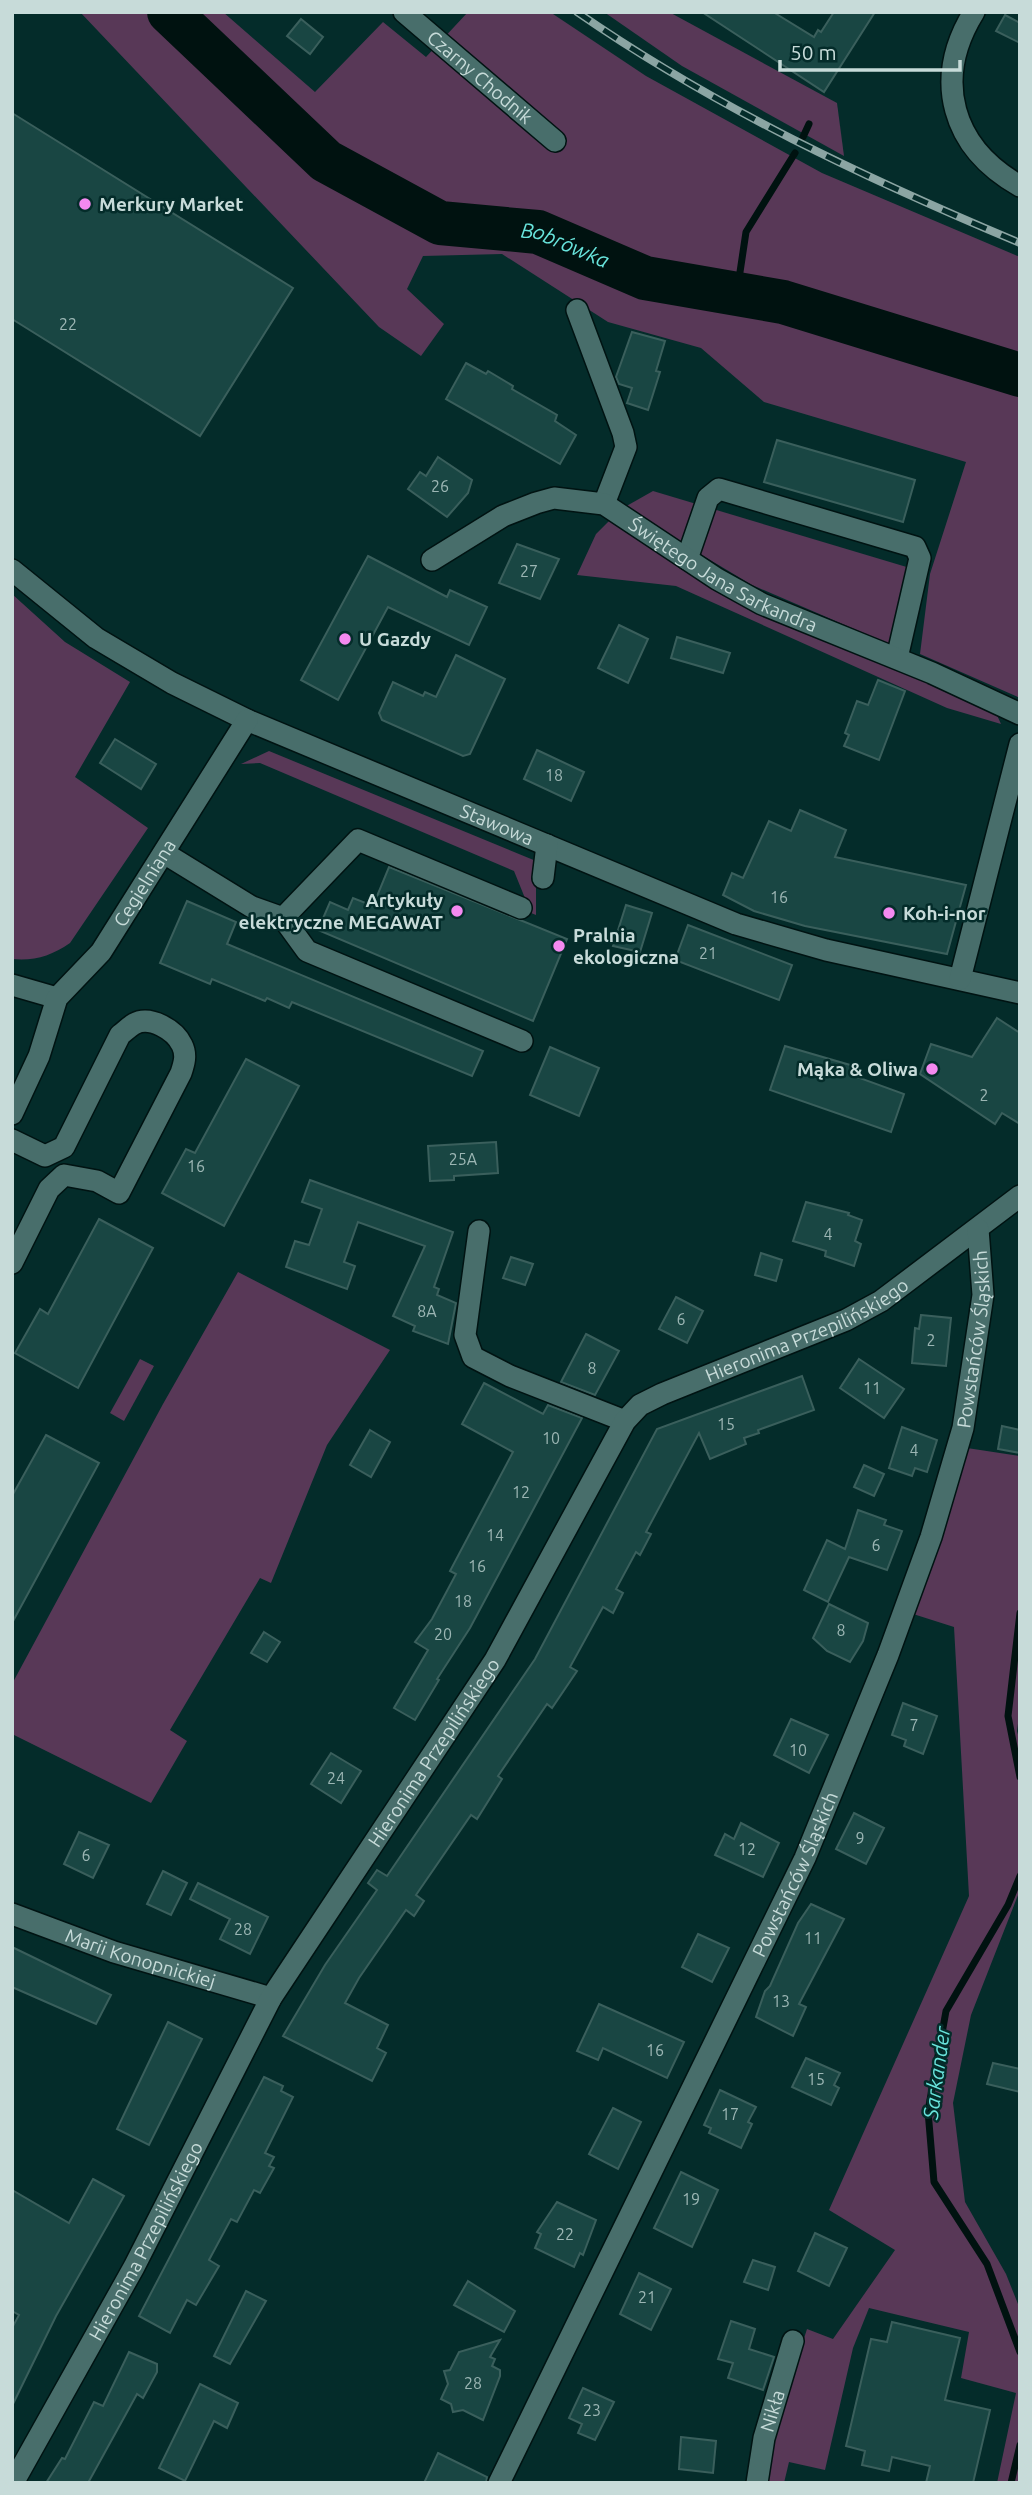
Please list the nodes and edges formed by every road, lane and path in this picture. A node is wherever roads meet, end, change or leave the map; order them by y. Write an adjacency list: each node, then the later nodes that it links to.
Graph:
1 (404, 12): 3 (street, Czarny Chodnik)
2 (974, 12): 4 (street)
3 (555, 141)
4 (1020, 186)
5 (577, 310): 6 (street)
6 (604, 504): 7 (street, Świętego Jana Sarkandra); 8 (street, Świętego Jana Sarkandra)
7 (432, 559)
8 (687, 559): 10 (street, Świętego Jana Sarkandra); 10 (street)
9 (12, 570): 12 (street, Stawowa)
10 (897, 658): 11 (street, Świętego Jana Sarkandra)
11 (1020, 714)
12 (247, 720): 14 (street, Stawowa); 15 (street, Cegielniana)
13 (1020, 744): 19 (street)
14 (547, 845): 16 (street); 19 (street, Stawowa)
15 (164, 853): 18 (street); 22 (street, Cegielniana)
16 (543, 878)
17 (521, 908): 18 (street)
18 (283, 918): 23 (street)
19 (960, 979): 21 (street, Stawowa)
20 (12, 985): 22 (street)
21 (1020, 993)
22 (57, 998): 24 (street)
23 (522, 1041)
24 (12, 1114)
25 (12, 1140): 29 (street)
26 (1020, 1196): 27 (street, Hieronima Przepilińskiego)
27 (978, 1229): 30 (street, Hieronima Przepilińskiego); 35 (street, Powstańców Śląskich)
28 (479, 1231): 30 (street)
29 (12, 1263)
30 (625, 1421): 32 (street, Hieronima Przepilińskiego)
31 (12, 1914): 32 (street, Marii Konopnickiej)
32 (271, 1998): 34 (street, Hieronima Przepilińskiego)
33 (793, 2341): 36 (street, Nikła)
34 (13, 2483)
35 (499, 2483)
36 (757, 2483)

